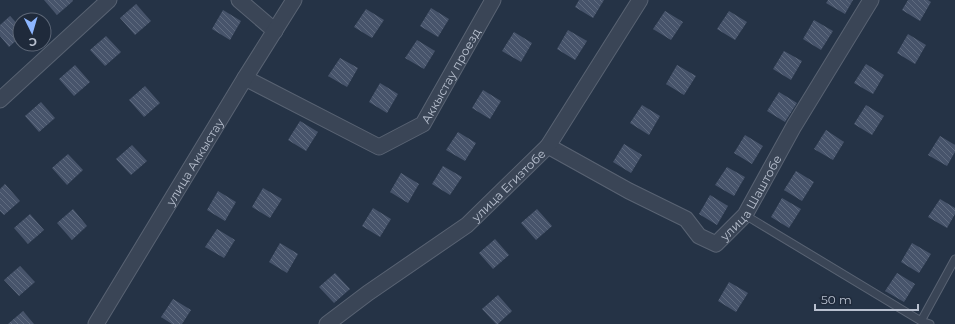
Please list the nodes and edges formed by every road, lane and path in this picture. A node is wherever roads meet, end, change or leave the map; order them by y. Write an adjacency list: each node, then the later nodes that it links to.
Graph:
1 (109, 0): 9 (street)
2 (239, 0): 7 (street)
3 (294, 0): 7 (street, улица Аккыстау)
4 (493, 0): 8 (street, Аккыстау проезд)
5 (640, 0): 10 (street, улица Егизтобе)
6 (871, 0): 11 (street, улица Шаштобе)
7 (275, 31): 8 (street, улица Аккыстау)
8 (245, 78): 14 (street, улица Аккыстау)
9 (0, 100)
10 (548, 146): 11 (street, улица Шаштобе); 15 (street, улица Егизтобе)
11 (745, 215): 13 (lane)
12 (955, 259): 13 (lane)
13 (921, 321): 16 (lane)
14 (96, 324)
15 (327, 324)
16 (930, 324)

